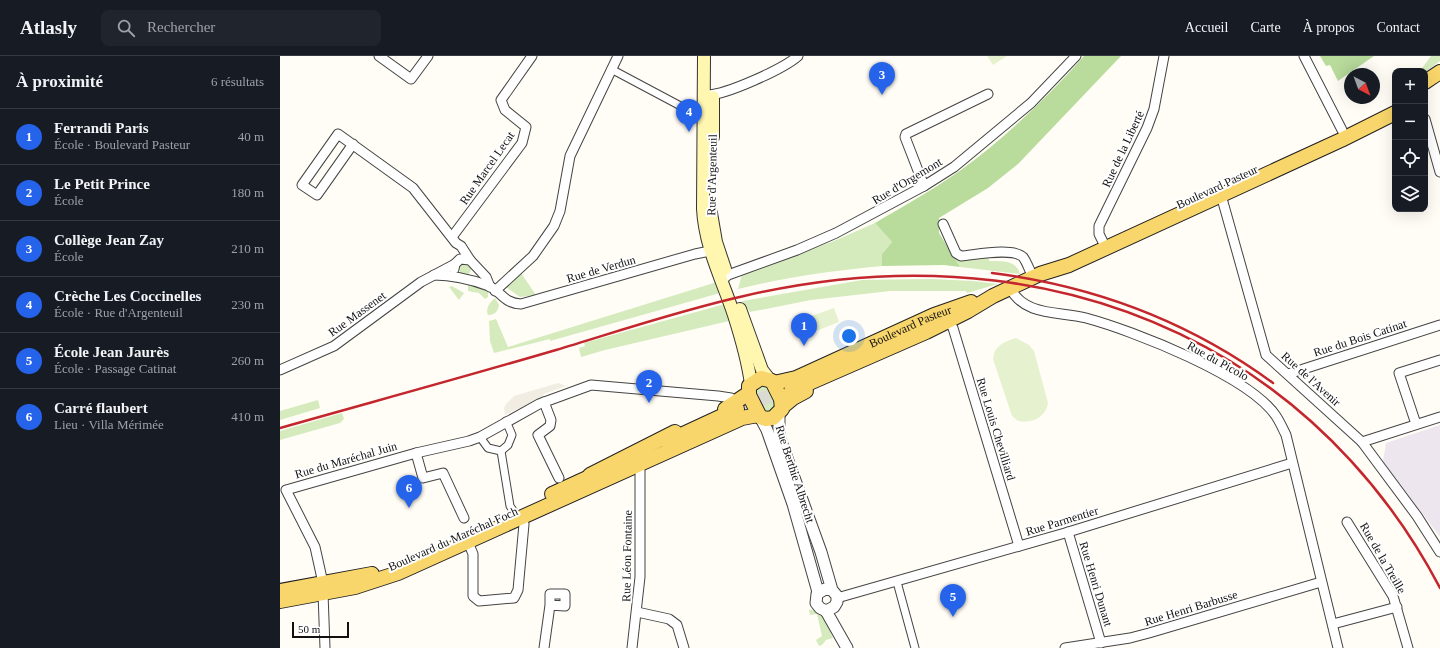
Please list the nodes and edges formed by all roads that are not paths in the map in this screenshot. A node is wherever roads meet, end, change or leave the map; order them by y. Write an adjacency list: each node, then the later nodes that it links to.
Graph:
1 (379, 56): 2 (street)
2 (428, 56)
3 (532, 56): 28 (street, Rue Marcel Lecat)
4 (618, 56): 11 (street)
5 (704, 56): 17 (main road, Rue d'Argenteuil)
6 (712, 56): 17 (main road, Rue d'Argenteuil)
7 (798, 56): 17 (street)
8 (1076, 56): 25 (street, Rue d'Orgemont)
9 (1164, 56): 29 (street, Rue de la Liberté)
10 (1304, 56): 21 (street)
11 (611, 69): 20 (street, Rue d'Argenteuil); 40 (street)
12 (1440, 72): 13 (main road)
13 (1428, 80)
14 (1440, 83): 15 (main road)
15 (1428, 91)
16 (988, 94): 25 (street)
17 (709, 95): 20 (main road, Rue d'Argenteuil); 31 (main road, Rue d'Argenteuil)
18 (1392, 104): 21 (main road, Boulevard Pasteur)
19 (1392, 115): 26 (main road, Boulevard Pasteur)
20 (704, 120): 30 (main road, Rue d'Argenteuil)
21 (1342, 130): 29 (main road, Boulevard Pasteur)
22 (1428, 130): 24 (street)
23 (353, 144): 23 (street); 28 (street)
24 (1440, 172)
25 (924, 186): 37 (street, Rue d'Orgemont)
26 (1221, 195): 29 (main road, Boulevard Pasteur); 48 (street, Rue de l'Avenir)
27 (943, 224): 36 (street)
28 (454, 240): 32 (street); 33 (street)
29 (1104, 243): 36 (main road, Boulevard Pasteur)
30 (710, 251): 31 (street); 37 (main road, Rue d'Argenteuil); 40 (street, Rue de Verdun)
31 (721, 258): 37 (main road, Rue d'Argenteuil)
32 (456, 262): 33 (street); 34 (street, Rue Massenet); 35 (street)
33 (472, 263): 38 (street); 40 (street)
34 (434, 276): 35 (street); 47 (street, Rue Massenet)
35 (456, 276): 38 (street)
36 (1036, 276): 39 (main road, Boulevard Pasteur)
37 (724, 278): 49 (main road, Rue d'Argenteuil); 50 (main road, Rue d'Argenteuil)
38 (468, 279): 40 (street)
39 (1010, 288): 41 (main road, Boulevard Pasteur); 62 (street, Rue du Picolo)
40 (492, 289)
41 (993, 296): 42 (main road, Boulevard Pasteur); 43 (main road, Boulevard Pasteur)
42 (959, 306): 45 (main road, Boulevard Pasteur); 49 (main road, Boulevard Pasteur)
43 (948, 321): 45 (main road, Boulevard Pasteur); 74 (street, Rue Louis Chevilliard)
44 (1440, 325): 48 (street, Rue du Bois Catinat)
45 (922, 333): 53 (main road, Boulevard Pasteur)
46 (1440, 360): 57 (street)
47 (280, 370)
48 (1288, 374): 59 (street, Rue de l'Avenir)
49 (771, 381): 50 (main road, Boulevard Pasteur); 53 (main road)
50 (750, 388): 52 (main road, Boulevard du Maréchal Foch); 54 (main road)
51 (544, 402): 52 (street, Rue du Maréchal Juin); 56 (street, Rue du Maréchal Juin); 64 (street)
52 (737, 408): 66 (main road, Boulevard du Maréchal Foch); 68 (main road, Boulevard du Maréchal Foch)
53 (781, 410): 54 (main road, Boulevard du Maréchal Foch); 67 (street, Rue Berthie Albrecht)
54 (759, 416): 63 (main road, Boulevard du Maréchal Foch); 72 (street, Rue Berthie Albrecht)
55 (1440, 416): 57 (street)
56 (506, 421): 58 (street, Rue du Maréchal Juin); 60 (street)
57 (1416, 424): 59 (street)
58 (480, 437): 60 (street); 61 (street, Rue du Maréchal Juin)
59 (1362, 442): 75 (street, Rue de l'Avenir)
60 (501, 451): 68 (street)
61 (416, 453): 65 (street, Rue du Maréchal Juin); 69 (street)
62 (1292, 463): 71 (street, Rue Parmentier); 77 (street, Rue du Picolo)
63 (640, 465): 66 (main road, Boulevard du Maréchal Foch); 85 (street, Rue Léon Fontaine)
64 (559, 478)
65 (283, 491): 78 (street, Rue du Maréchal Juin)
66 (544, 508): 68 (main road, Boulevard du Maréchal Foch)
67 (807, 512): 72 (street, Rue Berthie Albrecht); 81 (street, Rue Berthie Albrecht)
68 (518, 515): 73 (main road, Boulevard du Maréchal Foch); 73 (street); 78 (main road, Boulevard du Maréchal Foch)
69 (464, 518)
70 (1347, 522): 84 (street, Rue de la Treille)
71 (1068, 532): 74 (street, Rue Parmentier); 88 (street, Rue Henri Dunant)
72 (803, 541): 80 (street, Rue Berthie Albrecht)
73 (468, 542): 78 (main road, Boulevard du Maréchal Foch)
74 (1019, 546): 76 (street, Rue Parmentier)
75 (1440, 552)
76 (898, 582): 81 (street, Rue Parmentier); 95 (street)
77 (1321, 582): 87 (street, Rue du Picolo); 88 (street, Rue Henri Barbusse)
78 (323, 588): 79 (main road, Boulevard du Maréchal Foch); 82 (main road, Boulevard du Maréchal Foch); 90 (street, Rue du Maréchal Juin)
79 (280, 591)
80 (818, 592): 81 (street); 86 (street, Rue Berthie Albrecht)
81 (835, 594): 86 (street)
82 (280, 601)
83 (550, 605): 91 (street)
84 (1397, 607): 87 (street, Rue de la Treille); 98 (street, Rue de la Treille)
85 (637, 612): 92 (street, Rue Léon Fontaine); 93 (street)
86 (829, 612): 94 (street, Rue Berthie Albrecht)
87 (1333, 624): 97 (street, Rue du Picolo)
88 (1101, 643): 89 (street, Rue Henri Barbusse)
89 (1077, 647): 96 (street, Rue Henri Barbusse)
90 (325, 648)
91 (544, 648)
92 (632, 648)
93 (684, 648)
94 (846, 648)
95 (915, 648)
96 (1065, 648)
97 (1338, 648)
98 (1408, 648)

